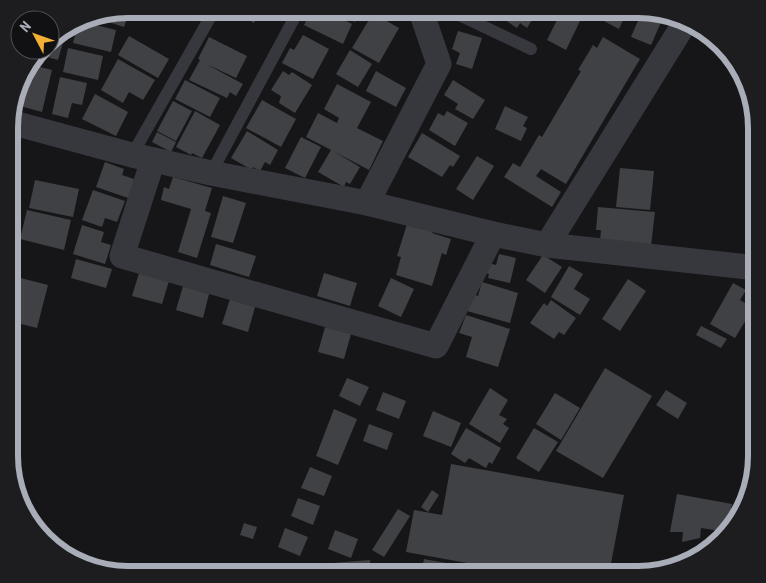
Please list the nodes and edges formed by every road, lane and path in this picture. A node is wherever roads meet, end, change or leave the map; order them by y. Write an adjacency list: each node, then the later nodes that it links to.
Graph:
1 (210, 18): 8 (lane)
2 (294, 18): 9 (lane)
3 (423, 18): 10 (street)
4 (466, 18): 6 (lane)
5 (682, 27): 12 (street)
6 (531, 49)
7 (18, 124): 8 (street)
8 (142, 157): 9 (street); 11 (street)
9 (211, 173): 10 (street)
10 (367, 203): 11 (street)
11 (493, 234): 12 (street)
12 (547, 245): 13 (street)
13 (748, 267)

